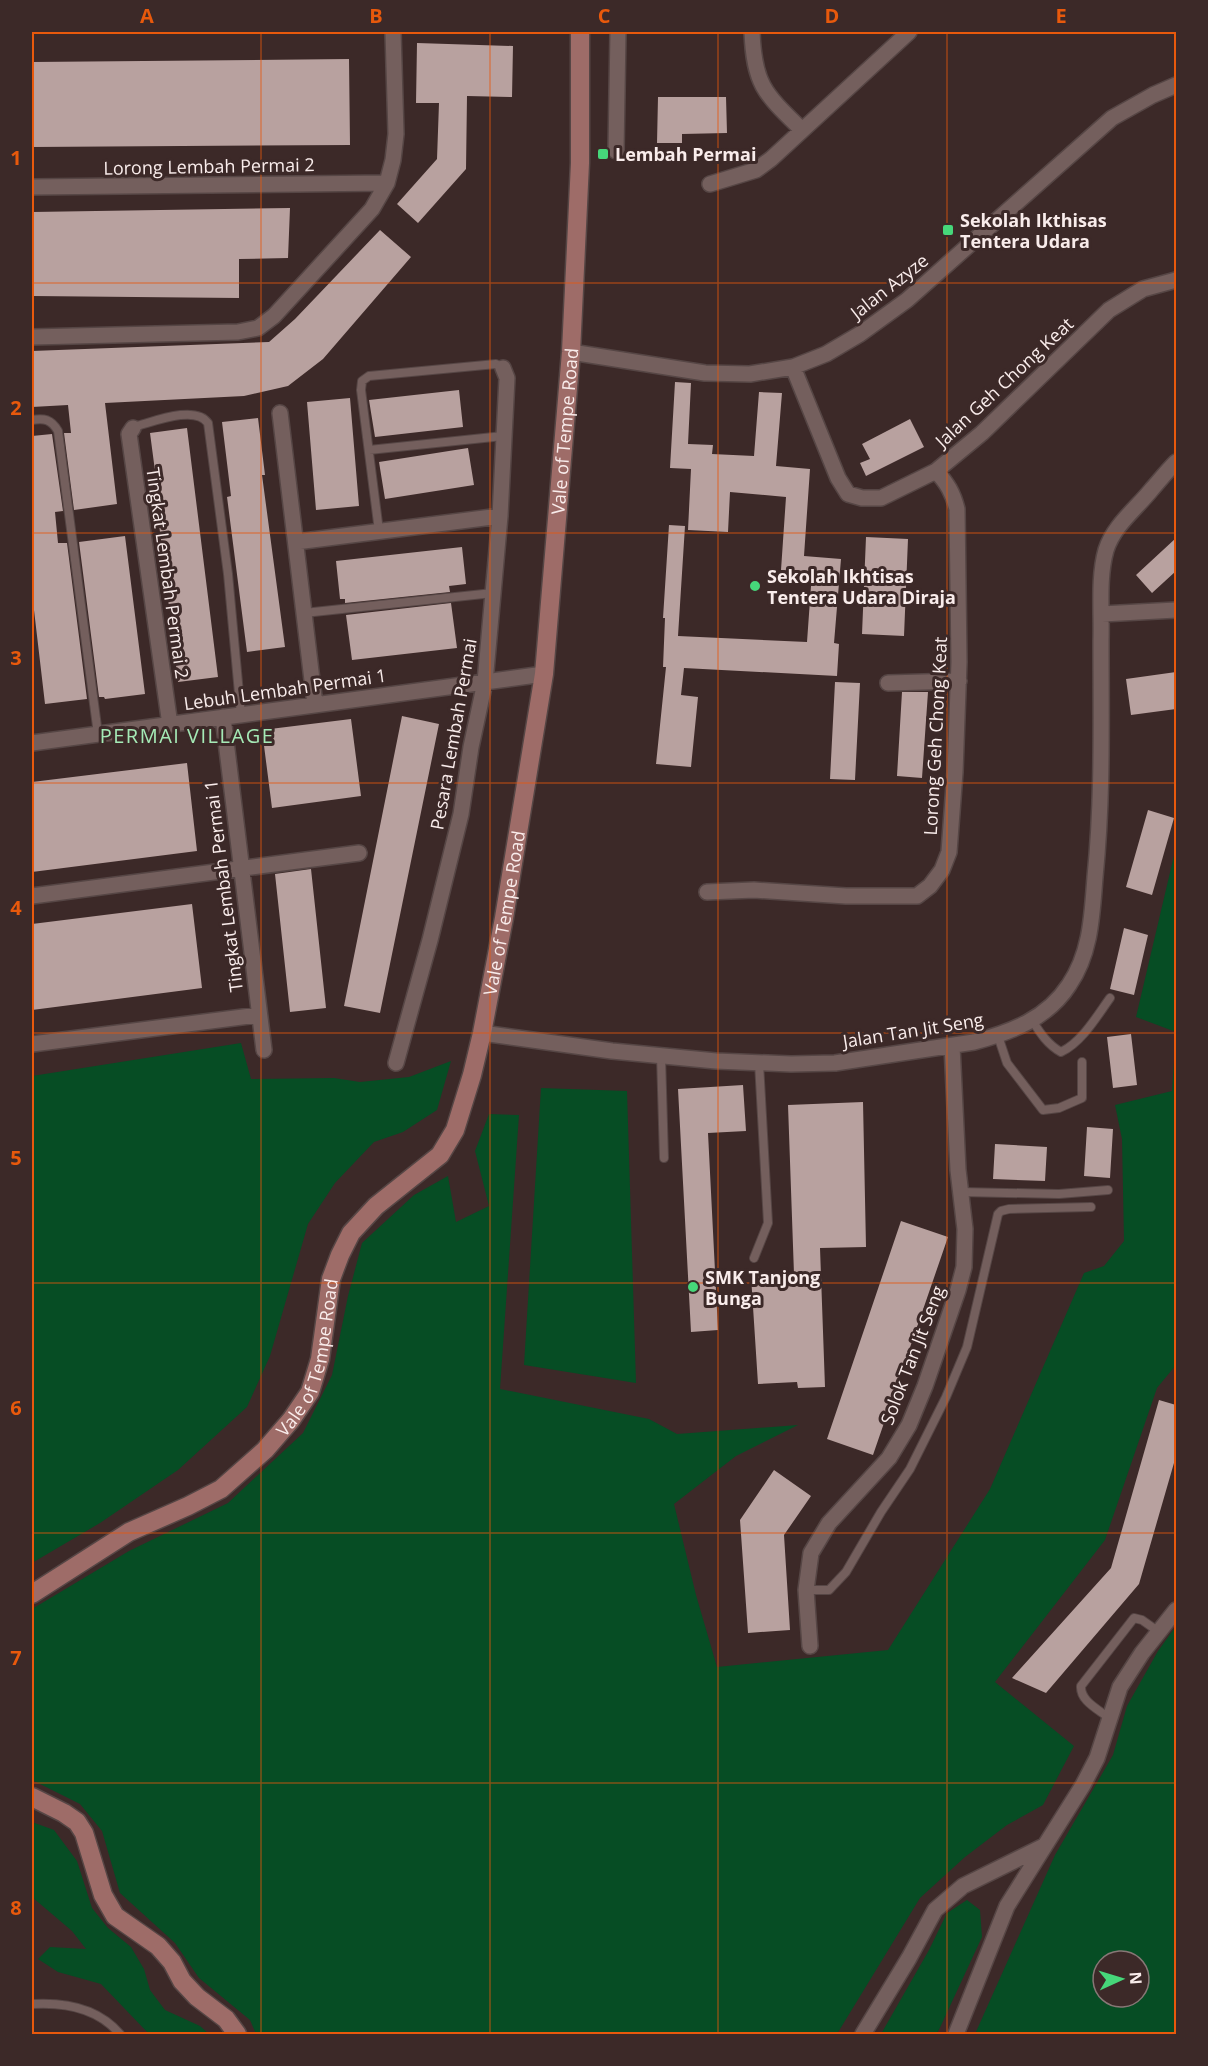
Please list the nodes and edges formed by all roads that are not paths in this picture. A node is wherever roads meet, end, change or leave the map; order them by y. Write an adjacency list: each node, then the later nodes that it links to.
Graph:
1 (393, 32): 9 (street)
2 (580, 32): 14 (main road, Vale of Tempe Road)
3 (618, 32): 8 (street)
4 (752, 32): 7 (street)
5 (909, 32): 7 (street)
6 (1176, 85): 15 (street, Jalan Azyze)
7 (802, 130): 10 (street)
8 (616, 151)
9 (387, 183): 11 (street, Lorong Lembah Permai 2); 13 (street)
10 (710, 183)
11 (32, 187)
12 (1176, 280): 23 (street, Jalan Geh Chong Keat)
13 (32, 336)
14 (571, 352): 15 (street, Jalan Azyze); 31 (main road, Vale of Tempe Road)
15 (793, 367): 23 (street, Jalan Geh Chong Keat)
16 (503, 368): 20 (street, Pesara Lembah Permai); 21 (lane)
17 (280, 413): 26 (street)
18 (32, 420): 39 (lane)
19 (133, 428): 36 (lane); 38 (street, Tingkat Lembah Permai 2)
20 (504, 436): 21 (lane); 24 (street, Pesara Lembah Permai)
21 (369, 450): 25 (lane)
22 (1176, 462): 30 (street, Jalan Tan Jit Seng)
23 (936, 471): 32 (street, Lorong Geh Chong Keat)
24 (500, 516): 25 (street); 27 (street, Pesara Lembah Permai)
25 (379, 531): 26 (street)
26 (296, 542): 29 (street)
27 (494, 593): 29 (lane); 33 (street, Pesara Lembah Permai)
28 (1176, 610): 30 (street)
29 (304, 613): 35 (street)
30 (1102, 614): 47 (street, Jalan Tan Jit Seng)
31 (544, 674): 33 (street, Lebuh Lembah Permai 1); 48 (main road, Vale of Tempe Road)
32 (959, 681): 34 (street); 43 (street, Lorong Geh Chong Keat)
33 (485, 682): 35 (street, Lebuh Lembah Permai 1); 55 (street, Pesara Lembah Permai)
34 (888, 683)
35 (315, 705): 36 (street, Lebuh Lembah Permai 1)
36 (241, 715): 37 (street, Lebuh Lembah Permai 1)
37 (223, 717): 38 (street, Lebuh Lembah Permai 1); 42 (street, Tingkat Lembah Permai 1)
38 (170, 725): 39 (street, Lebuh Lembah Permai 1)
39 (98, 734): 40 (street, Lebuh Lembah Permai 1)
40 (32, 743)
41 (359, 853): 42 (street)
42 (241, 868): 44 (street); 46 (street, Tingkat Lembah Permai 1)
43 (707, 892)
44 (32, 896)
45 (1110, 998): 47 (lane)
46 (258, 1015): 50 (street); 52 (street, Tingkat Lembah Permai 1)
47 (1032, 1020): 49 (street, Jalan Tan Jit Seng)
48 (482, 1033): 53 (street, Jalan Tan Jit Seng); 63 (main road, Vale of Tempe Road)
49 (998, 1036): 51 (street, Jalan Tan Jit Seng); 54 (lane)
50 (32, 1044)
51 (952, 1046): 56 (street, Jalan Tan Jit Seng); 59 (street, Solok Tan Jit Seng)
52 (264, 1050)
53 (661, 1056): 56 (street, Jalan Tan Jit Seng); 57 (lane)
54 (1082, 1062)
55 (396, 1063)
56 (759, 1063): 61 (lane)
57 (664, 1158)
58 (1108, 1190): 59 (lane)
59 (961, 1192): 62 (street, Solok Tan Jit Seng)
60 (1092, 1207): 62 (lane)
61 (754, 1258)
62 (806, 1590): 66 (street, Solok Tan Jit Seng)
63 (32, 1594)
64 (1176, 1610): 65 (street)
65 (1159, 1632): 67 (street); 67 (lane)
66 (810, 1646)
67 (1109, 1718): 69 (street)
68 (32, 1797): 72 (main road)
69 (1044, 1846): 73 (street); 74 (street)
70 (32, 2004): 71 (lane)
71 (120, 2034)
72 (237, 2034)
73 (863, 2034)
74 (956, 2034)

